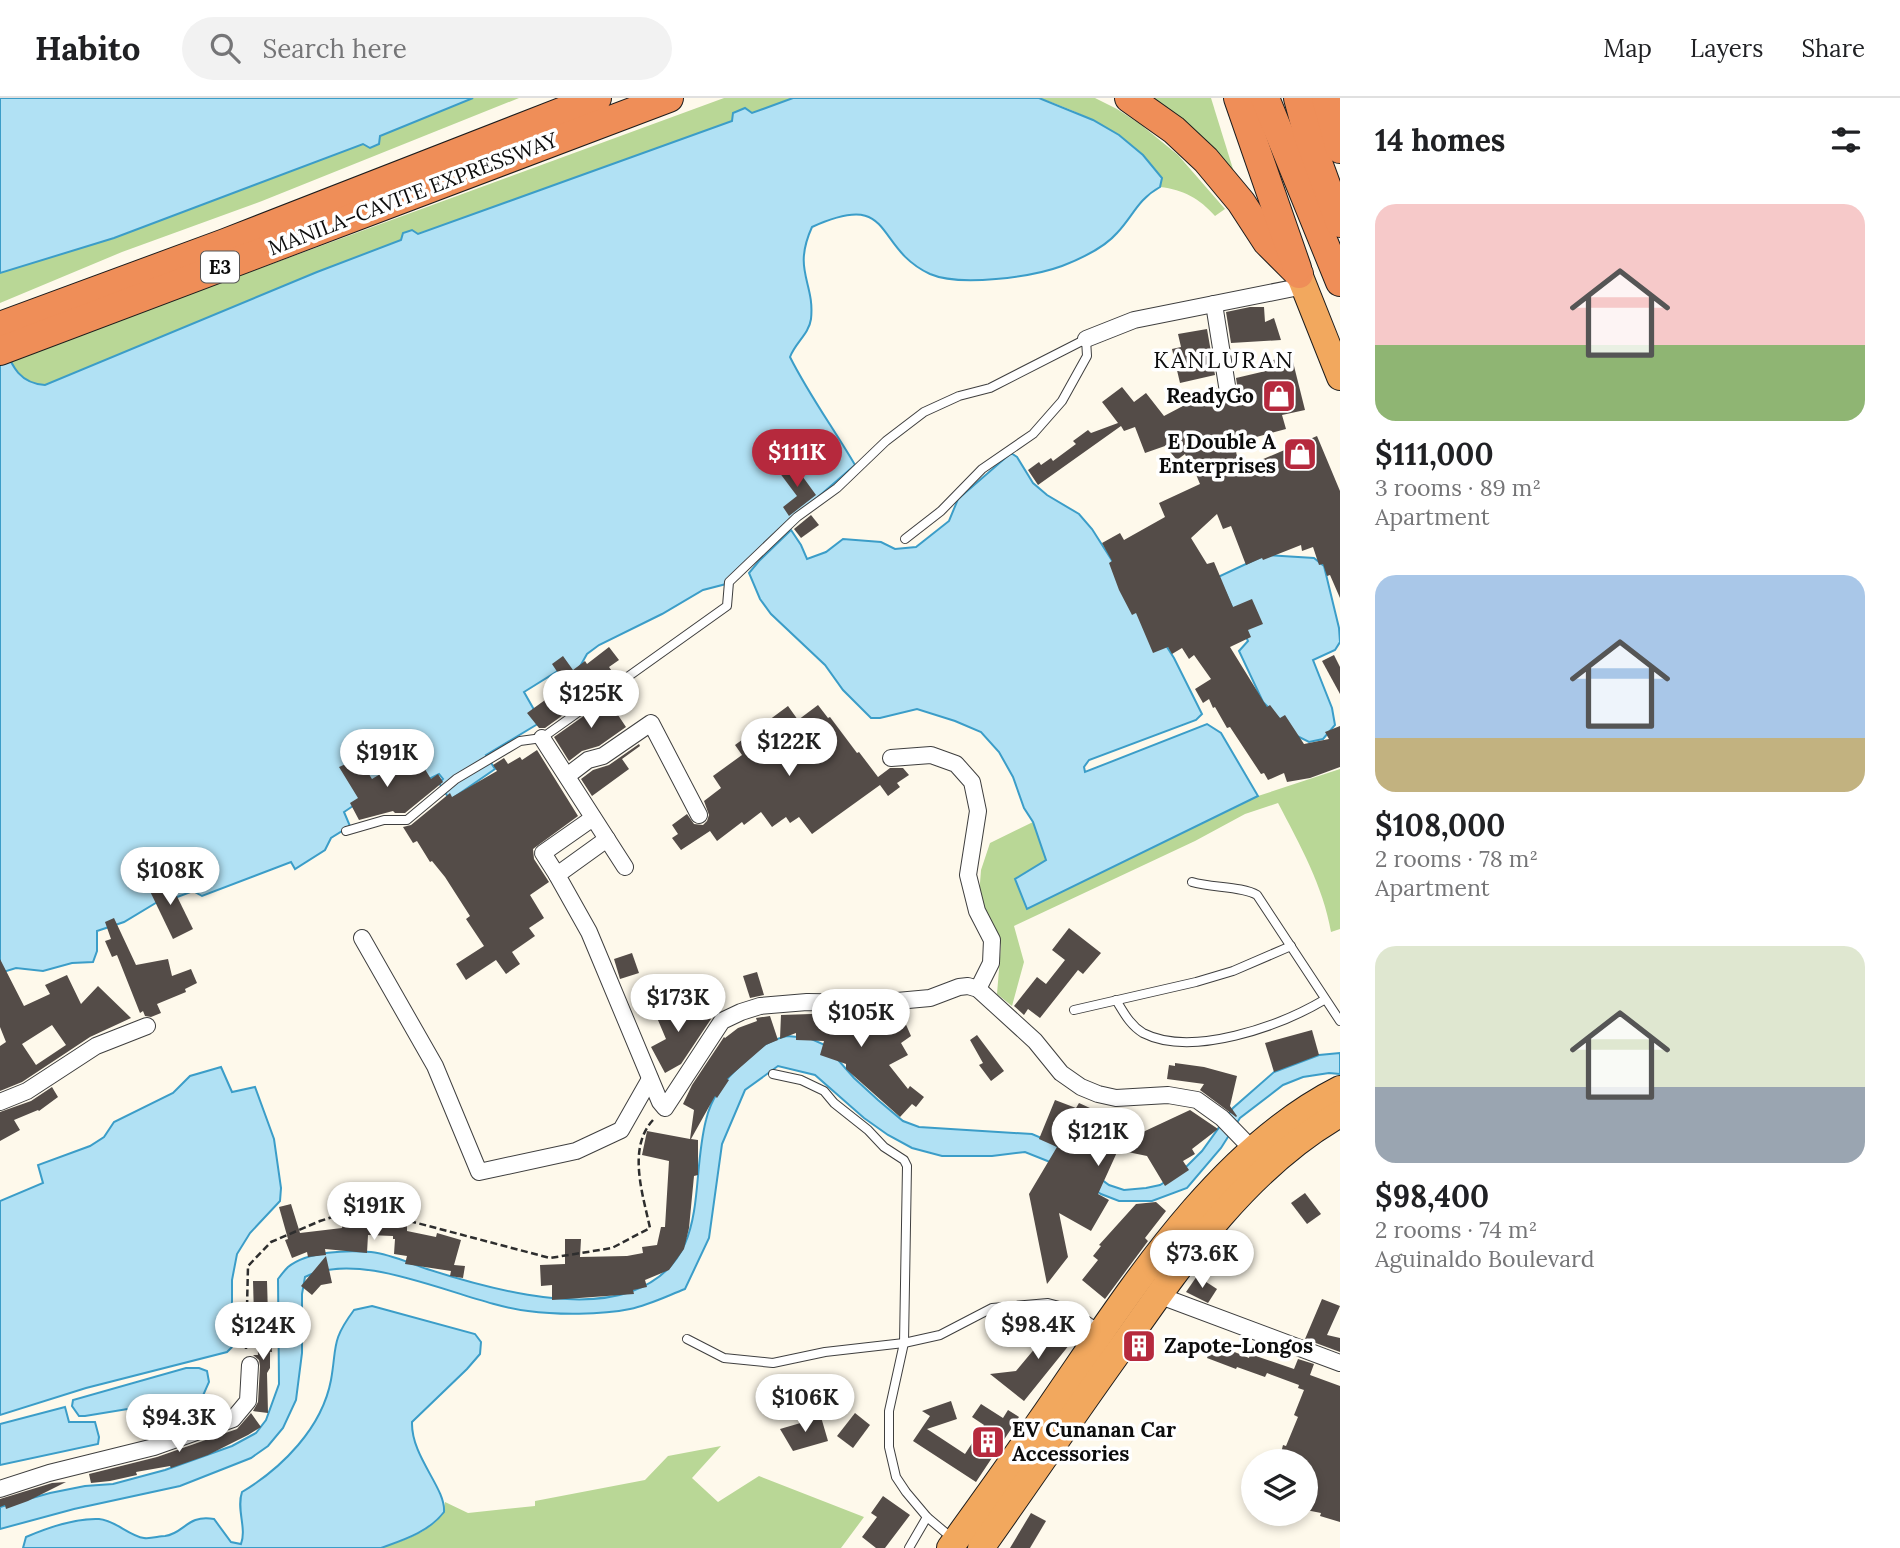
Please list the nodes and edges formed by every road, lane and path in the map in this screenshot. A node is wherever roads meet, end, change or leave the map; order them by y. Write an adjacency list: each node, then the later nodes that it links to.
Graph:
1 (597, 98): 15 (highway, MANILA–CAVITE EXPRESSWAY / E3)
2 (670, 98): 9 (highway, MANILA–CAVITE EXPRESSWAY / E3)
3 (678, 98): 9 (highway)
4 (1129, 98): 12 (highway)
5 (1238, 98): 12 (highway)
6 (1265, 98): 13 (highway)
7 (1298, 98): 11 (highway)
8 (1328, 102): 10 (highway)
9 (638, 110): 15 (highway, MANILA–CAVITE EXPRESSWAY / E3)
10 (1340, 149)
11 (1340, 223)
12 (1301, 280): 14 (street); 17 (highway)
13 (1340, 282)
14 (1213, 304): 16 (street); 18 (street)
15 (9, 336)
16 (1086, 339): 19 (lane); 20 (lane)
17 (1340, 377)
18 (1228, 391)
19 (905, 538)
20 (542, 738): 22 (street); 25 (lane)
21 (891, 758): 32 (street)
22 (567, 776): 23 (street); 24 (street)
23 (699, 815)
24 (593, 818): 26 (street); 28 (street)
25 (346, 831)
26 (607, 839): 27 (street); 28 (street)
27 (625, 867)
28 (557, 875): 39 (street)
29 (1192, 882): 31 (lane)
30 (362, 938): 39 (street)
31 (1291, 946): 33 (lane); 34 (lane)
32 (978, 989): 42 (street); 44 (street)
33 (1116, 1000): 34 (lane); 35 (lane)
34 (1324, 1000): 36 (lane)
35 (1074, 1010)
36 (1340, 1021)
37 (147, 1026): 41 (street)
38 (773, 1074): 48 (lane)
39 (650, 1079): 42 (street)
40 (1340, 1088): 44 (highway)
41 (0, 1102)
42 (665, 1108): 50 (path)
43 (1340, 1114): 45 (highway)
44 (1245, 1141): 46 (highway)
45 (1158, 1295): 49 (street); 53 (highway)
46 (1102, 1331): 48 (lane); 53 (highway)
47 (687, 1339): 48 (lane)
48 (904, 1343): 52 (lane)
49 (1340, 1363)
50 (250, 1365): 51 (street)
51 (0, 1489)
52 (927, 1517): 53 (lane); 54 (lane)
53 (962, 1545)
54 (909, 1548)

